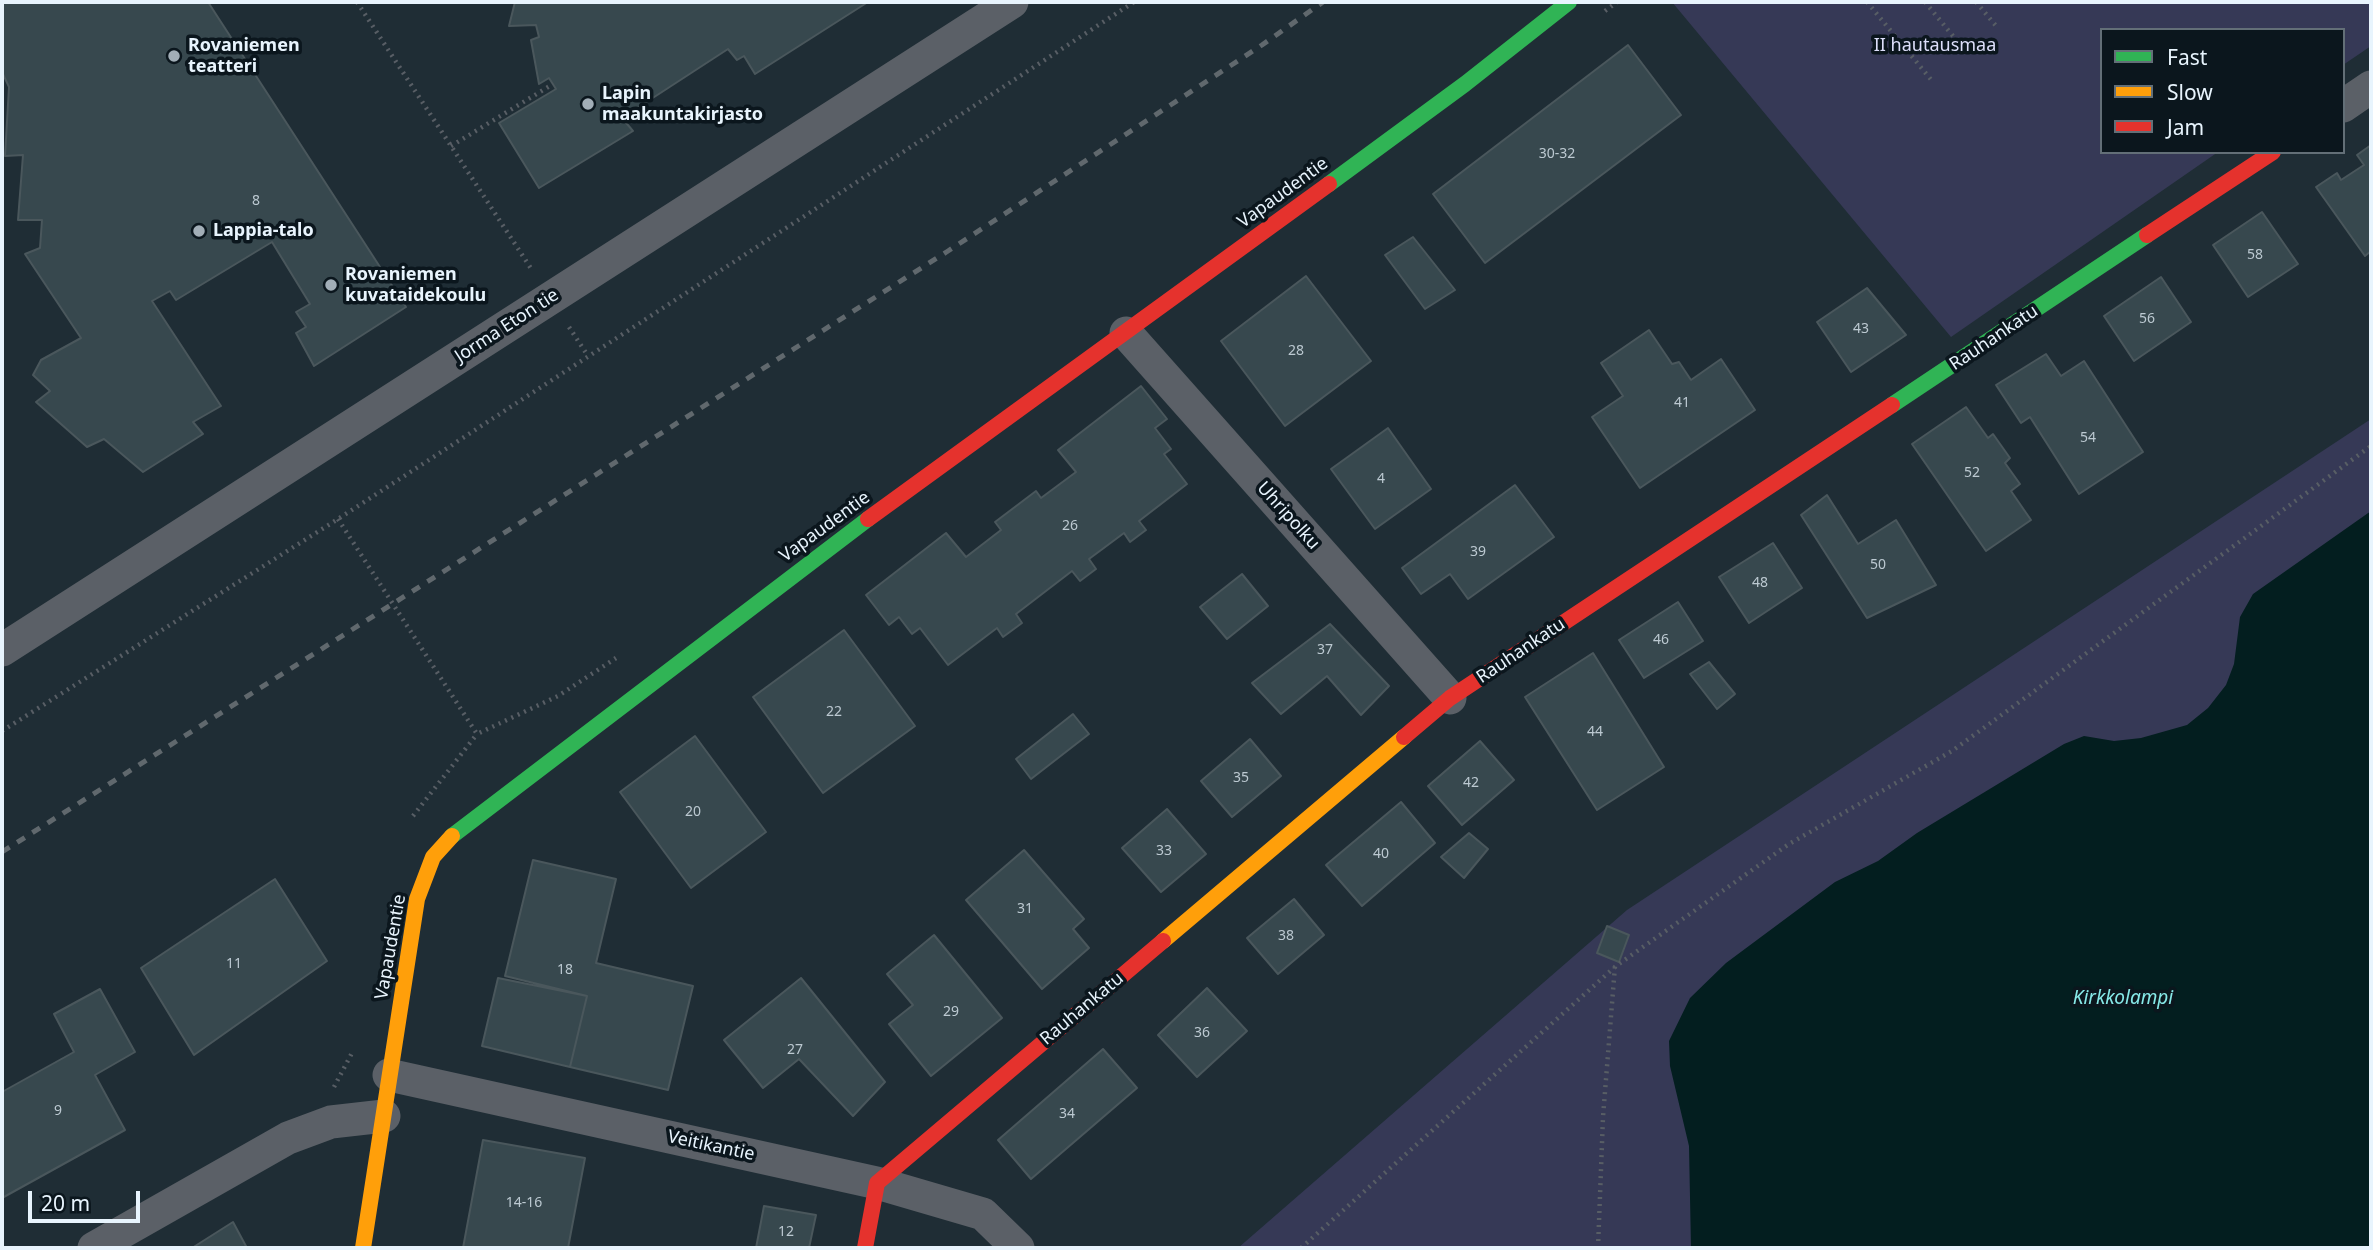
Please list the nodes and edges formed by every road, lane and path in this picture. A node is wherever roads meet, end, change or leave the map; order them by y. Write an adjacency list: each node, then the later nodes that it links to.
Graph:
1 (357, 2): 14 (path)
2 (1013, 2): 16 (street, Jorma Eton tie)
3 (1134, 2): 18 (path)
4 (1569, 2): 17 (street, Vapaudentie)
5 (1867, 2): 10 (path)
6 (1925, 2): 9 (path)
7 (1976, 2): 8 (path)
8 (1997, 27)
9 (1967, 53)
10 (1933, 82)
11 (553, 84): 14 (path)
12 (2371, 87): 13 (street)
13 (2345, 105)
14 (451, 146): 16 (path)
15 (2270, 154): 23 (street, Rauhankatu)
16 (550, 298): 18 (path); 21 (street, Jorma Eton tie)
17 (1126, 333): 23 (street, Uhripolku); 26 (street, Vapaudentie)
18 (588, 356): 20 (path)
19 (2371, 446): 25 (path)
20 (338, 519): 22 (path); 24 (path)
21 (2, 650)
22 (446, 687)
23 (1450, 698): 28 (street, Rauhankatu)
24 (2, 731)
25 (1616, 965): 33 (path); 34 (path)
26 (389, 1075): 27 (street, Vapaudentie); 28 (street, Veitikantie)
27 (384, 1116): 29 (street); 30 (street, Vapaudentie)
28 (877, 1183): 31 (street); 32 (street, Veitikantie)
29 (94, 1248)
30 (363, 1248)
31 (865, 1248)
32 (1018, 1248)
33 (1301, 1248)
34 (1598, 1248)

